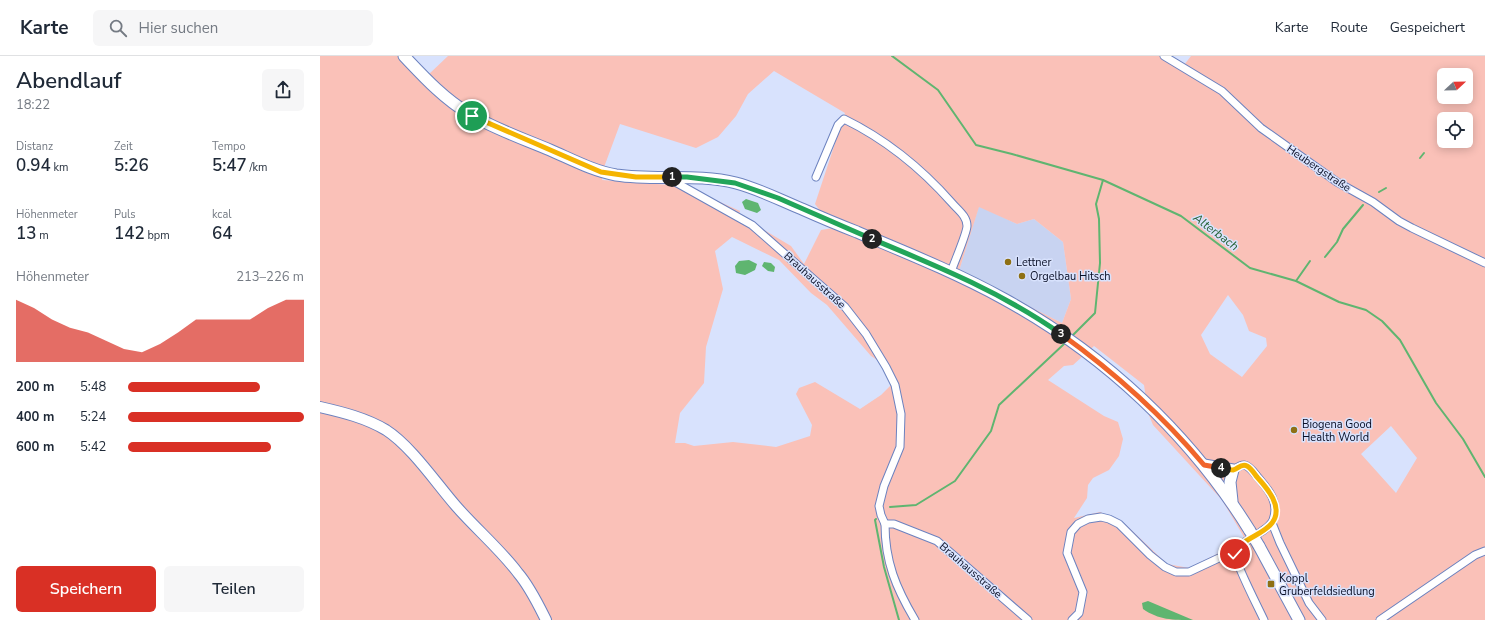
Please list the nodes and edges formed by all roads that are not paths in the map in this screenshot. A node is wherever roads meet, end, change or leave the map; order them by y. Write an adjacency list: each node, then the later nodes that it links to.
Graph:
1 (404, 56): 3 (main road)
2 (1164, 56): 5 (street, Heubergstraße)
3 (666, 177): 6 (main road); 12 (street, Brauhausstraße)
4 (816, 177): 6 (street)
5 (1485, 263)
6 (951, 272): 8 (main road)
7 (320, 407): 15 (main road)
8 (1204, 465): 9 (main road); 10 (main road)
9 (1233, 470): 10 (main road); 11 (street)
10 (1232, 503): 20 (main road, bridge)
11 (1272, 523): 14 (street); 21 (street)
12 (885, 524): 16 (street, Brauhausstraße); 17 (street, Brauhausstraße)
13 (1485, 551): 22 (street)
14 (1235, 554): 18 (street); 19 (street)
15 (546, 620)
16 (915, 620)
17 (1028, 620)
18 (1072, 620)
19 (1264, 620)
20 (1299, 620)
21 (1322, 620)
22 (1380, 620)

